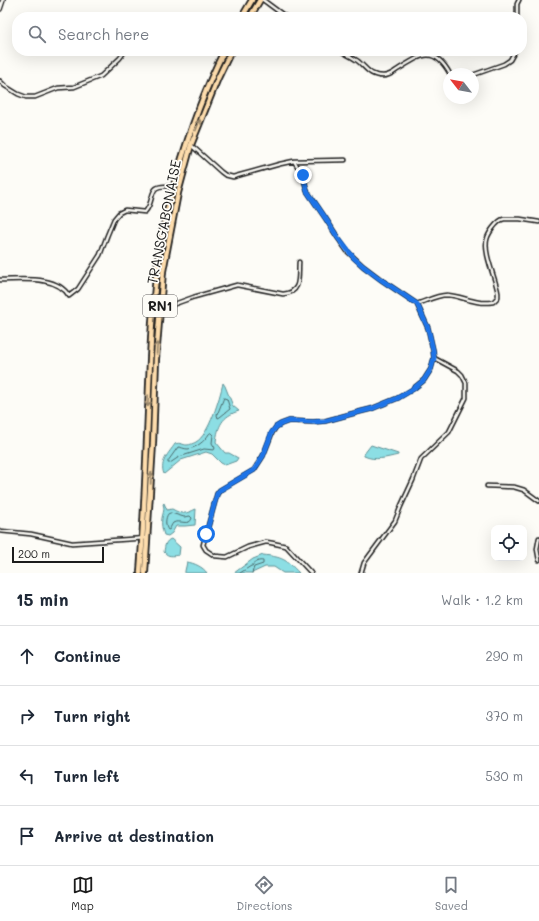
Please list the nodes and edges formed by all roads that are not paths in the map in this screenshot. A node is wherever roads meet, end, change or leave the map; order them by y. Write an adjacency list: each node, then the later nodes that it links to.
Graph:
1 (3, 0): 6 (street)
2 (252, 0): 7 (highway)
3 (260, 0): 8 (highway)
4 (263, 0): 9 (street)
5 (518, 0): 10 (street)
6 (0, 9)
7 (245, 12)
8 (253, 12)
9 (279, 12)
10 (517, 12)
11 (121, 56): 20 (street)
12 (222, 56): 24 (highway, TRANSGABONAISE / RN1)
13 (229, 56): 21 (highway, TRANSGABONAISE / RN1, one-way to 13)
14 (349, 56): 15 (street)
15 (422, 56)
16 (431, 56): 18 (street)
17 (512, 56): 19 (street)
18 (446, 68)
19 (479, 73)
20 (0, 81)
21 (191, 145): 23 (street); 29 (highway, TRANSGABONAISE / RN1)
22 (345, 160): 23 (street)
23 (294, 162): 28 (street)
24 (173, 187): 27 (street); 34 (highway, TRANSGABONAISE / RN1, one-way to 34)
25 (539, 222): 28 (street)
26 (299, 262): 29 (street)
27 (0, 280)
28 (417, 304): 30 (street)
29 (160, 306): 34 (highway, TRANSGABONAISE / RN1, one-way to 29)
30 (434, 358): 39 (street); 40 (street)
31 (487, 486): 32 (street)
32 (539, 501)
33 (0, 531): 34 (street)
34 (145, 538): 37 (highway, TRANSGABONAISE / RN1); 38 (highway, TRANSGABONAISE / RN1)
35 (539, 538): 36 (street)
36 (539, 560)
37 (140, 573)
38 (145, 573)
39 (311, 573)
40 (361, 573)

